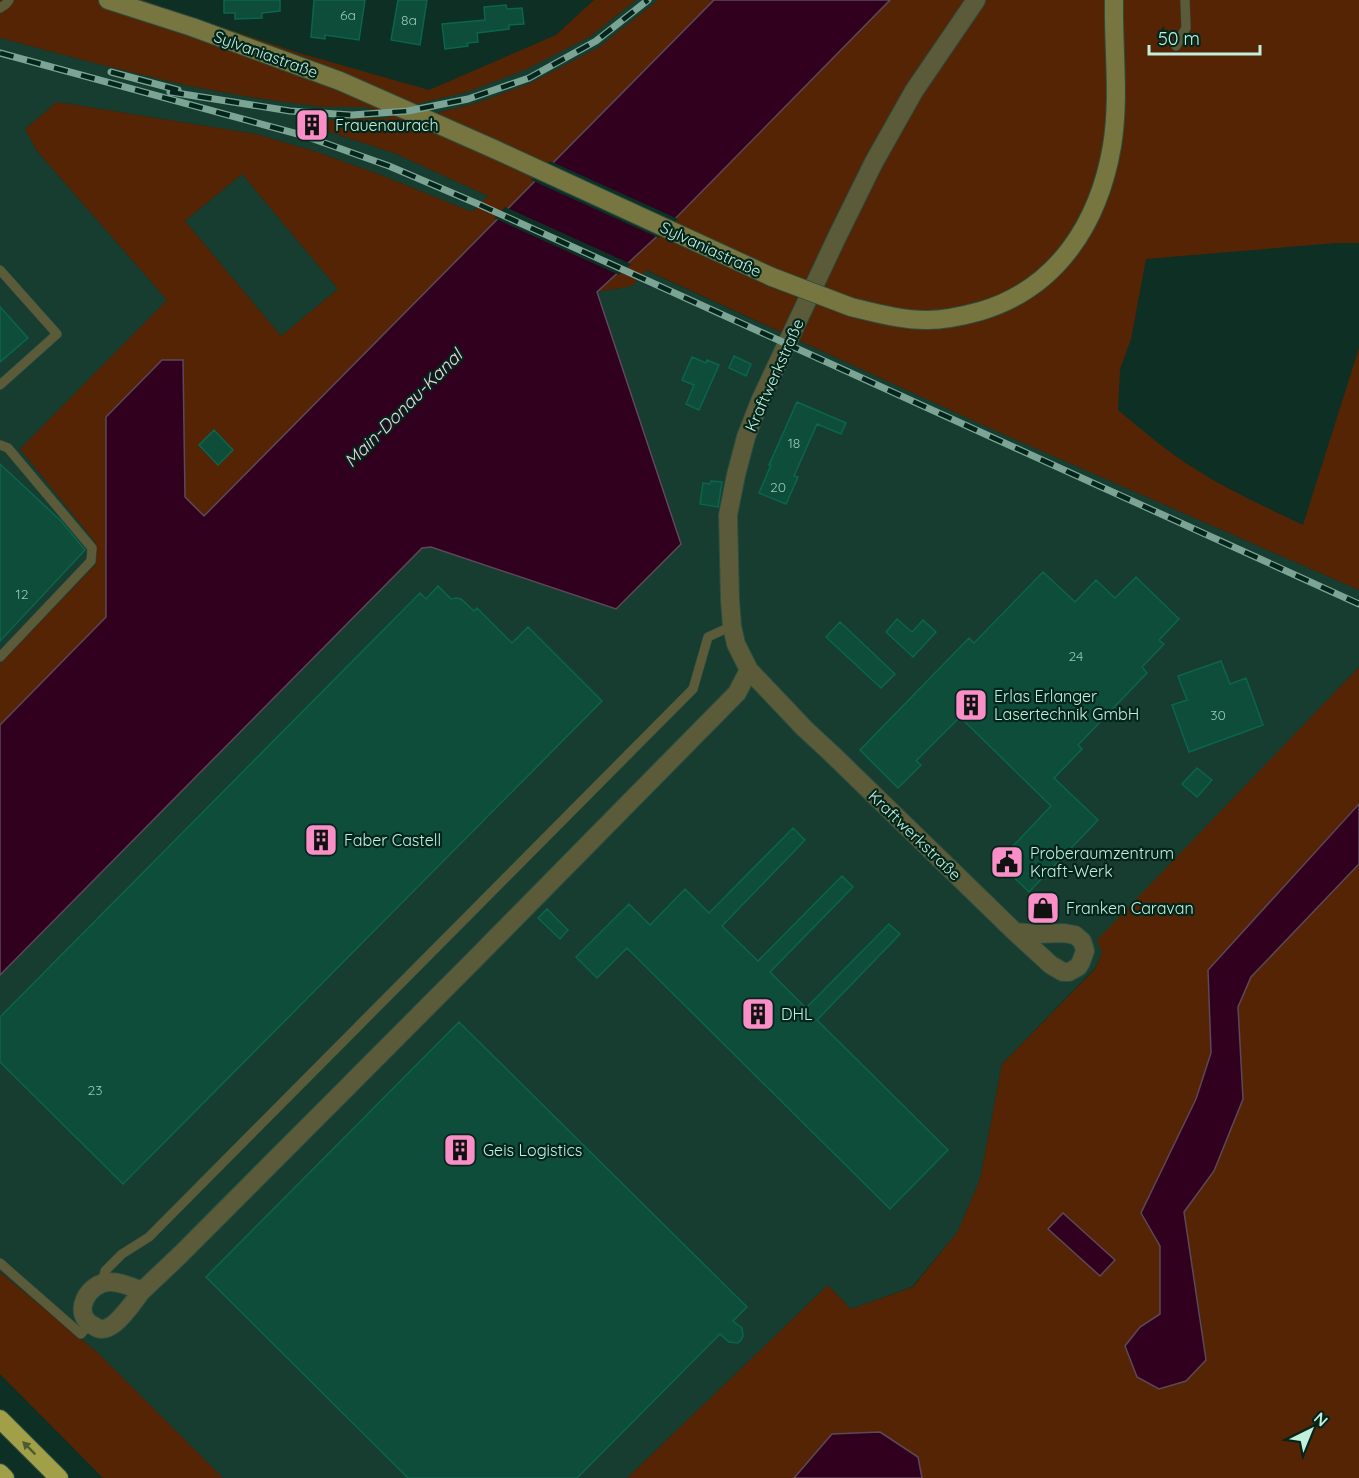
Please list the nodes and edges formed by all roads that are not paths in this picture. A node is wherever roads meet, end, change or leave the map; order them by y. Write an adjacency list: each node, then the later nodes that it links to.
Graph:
1 (9, 0): 6 (lane)
2 (108, 0): 4 (street, Sylvaniastraße, bridge)
3 (976, 0): 11 (street, Kraftwerkstraße)
4 (1114, 0)
5 (1185, 0): 7 (lane)
6 (0, 8)
7 (1176, 46)
8 (0, 270): 9 (lane)
9 (0, 384)
10 (0, 445): 12 (lane)
11 (732, 627): 13 (street, Kraftwerkstraße); 16 (lane)
12 (0, 657)
13 (749, 670): 14 (street, Kraftwerkstraße); 17 (street)
14 (1015, 932)
15 (0, 1263): 18 (lane)
16 (102, 1283): 17 (street); 18 (street)
17 (142, 1291): 18 (street)
18 (90, 1324)
19 (0, 1419): 22 (highway, one-way to 19)
20 (0, 1473): 21 (highway)
21 (5, 1478)
22 (58, 1478)

